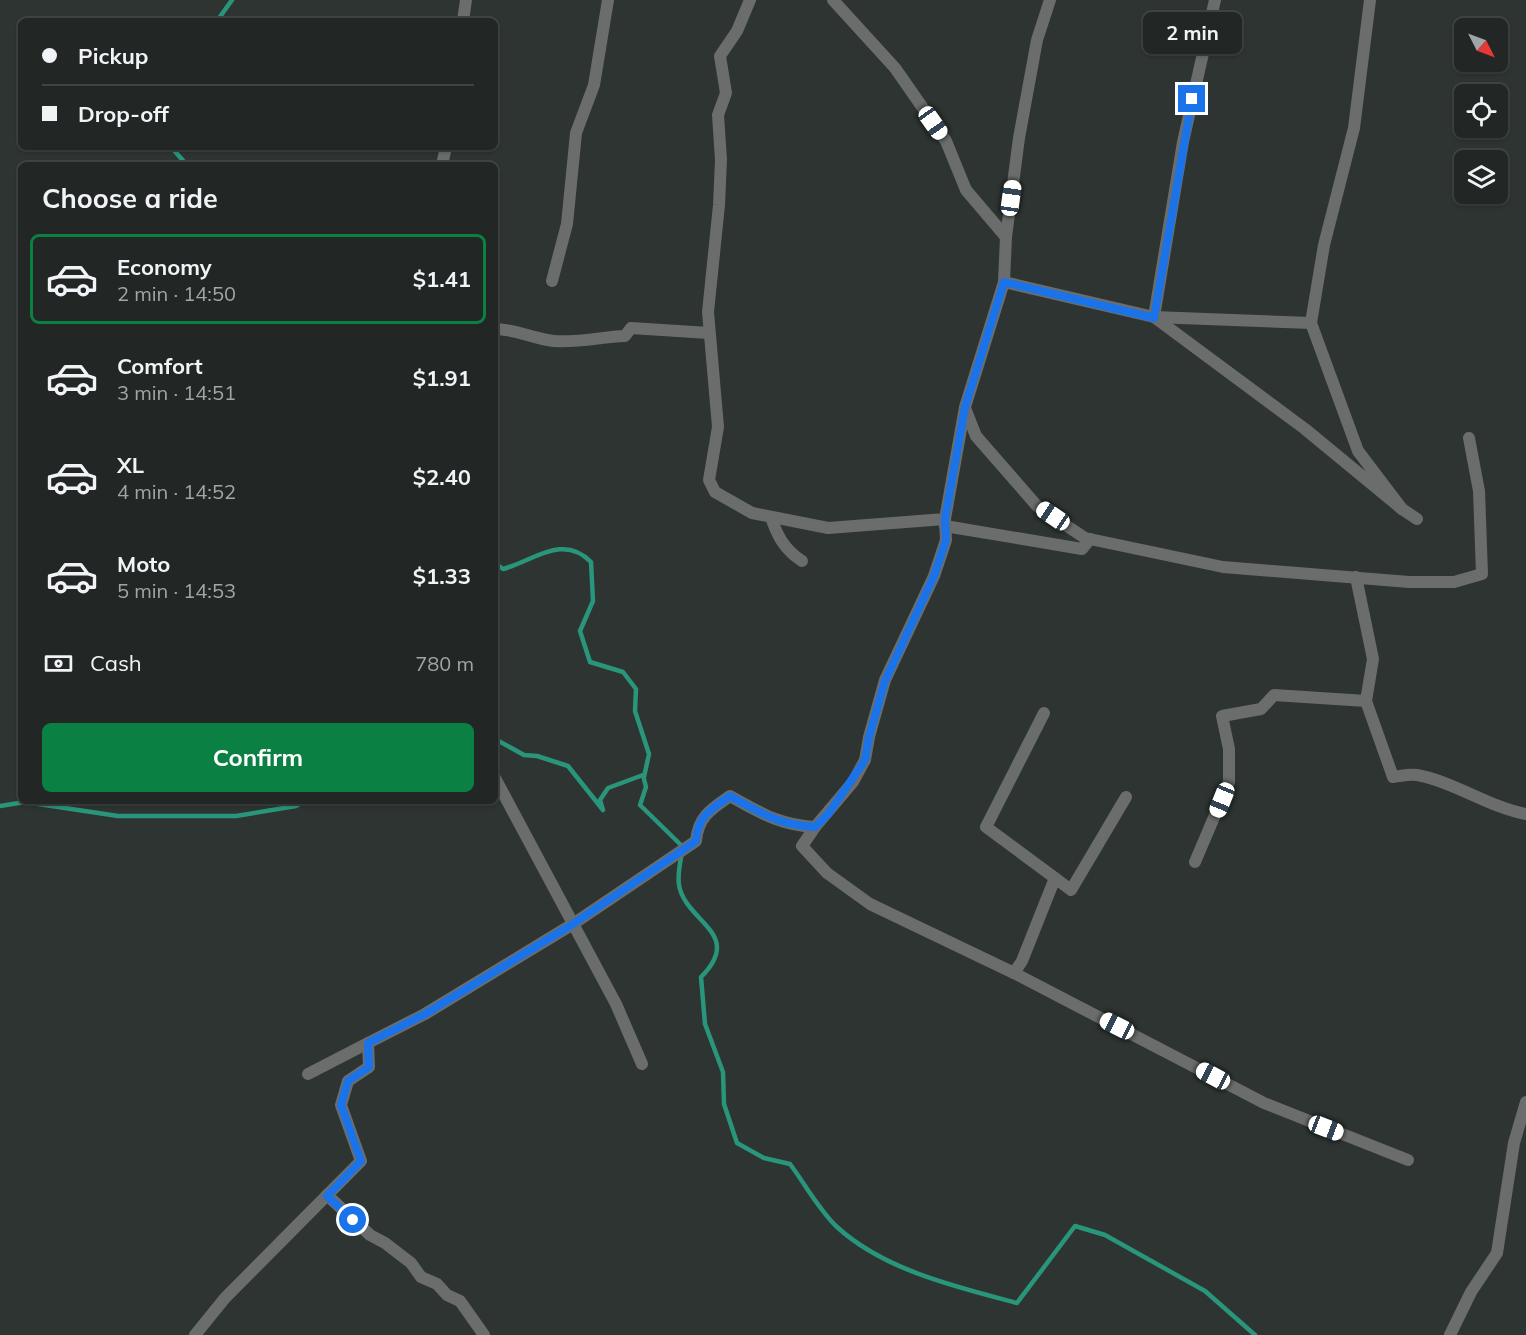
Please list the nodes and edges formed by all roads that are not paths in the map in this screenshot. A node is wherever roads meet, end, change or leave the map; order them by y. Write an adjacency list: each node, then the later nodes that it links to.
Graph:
1 (466, 0): 8 (street)
2 (608, 0): 10 (street)
3 (750, 0): 15 (street)
4 (833, 0): 9 (street)
5 (1050, 0): 9 (street)
6 (1215, 0): 12 (street)
7 (1370, 0): 13 (street)
8 (463, 18)
9 (1006, 237): 11 (street)
10 (552, 281)
11 (1004, 282): 12 (street); 16 (street)
12 (1154, 318): 13 (street); 18 (street)
13 (1311, 323): 18 (street)
14 (498, 329): 15 (street)
15 (709, 333): 19 (street)
16 (965, 407): 21 (street); 22 (street)
17 (1469, 438): 24 (street)
18 (1402, 509): 20 (street)
19 (771, 517): 21 (street); 23 (street)
20 (1417, 519)
21 (945, 523): 22 (street); 30 (street)
22 (1090, 539): 24 (street)
23 (802, 561)
24 (1356, 577): 25 (street)
25 (1366, 701): 29 (street); 31 (street)
26 (1044, 713): 32 (street)
27 (498, 784): 33 (street)
28 (1126, 797): 32 (street)
29 (1526, 814)
30 (815, 827): 33 (street); 34 (street)
31 (1195, 862)
32 (1054, 878): 34 (street)
33 (573, 924): 35 (street); 36 (street)
34 (1014, 973): 39 (street)
35 (368, 1043): 37 (street); 40 (street)
36 (642, 1064)
37 (308, 1074)
38 (1526, 1102): 43 (street)
39 (1408, 1160)
40 (327, 1196): 41 (street); 42 (street)
41 (195, 1335)
42 (484, 1335)
43 (1450, 1335)

